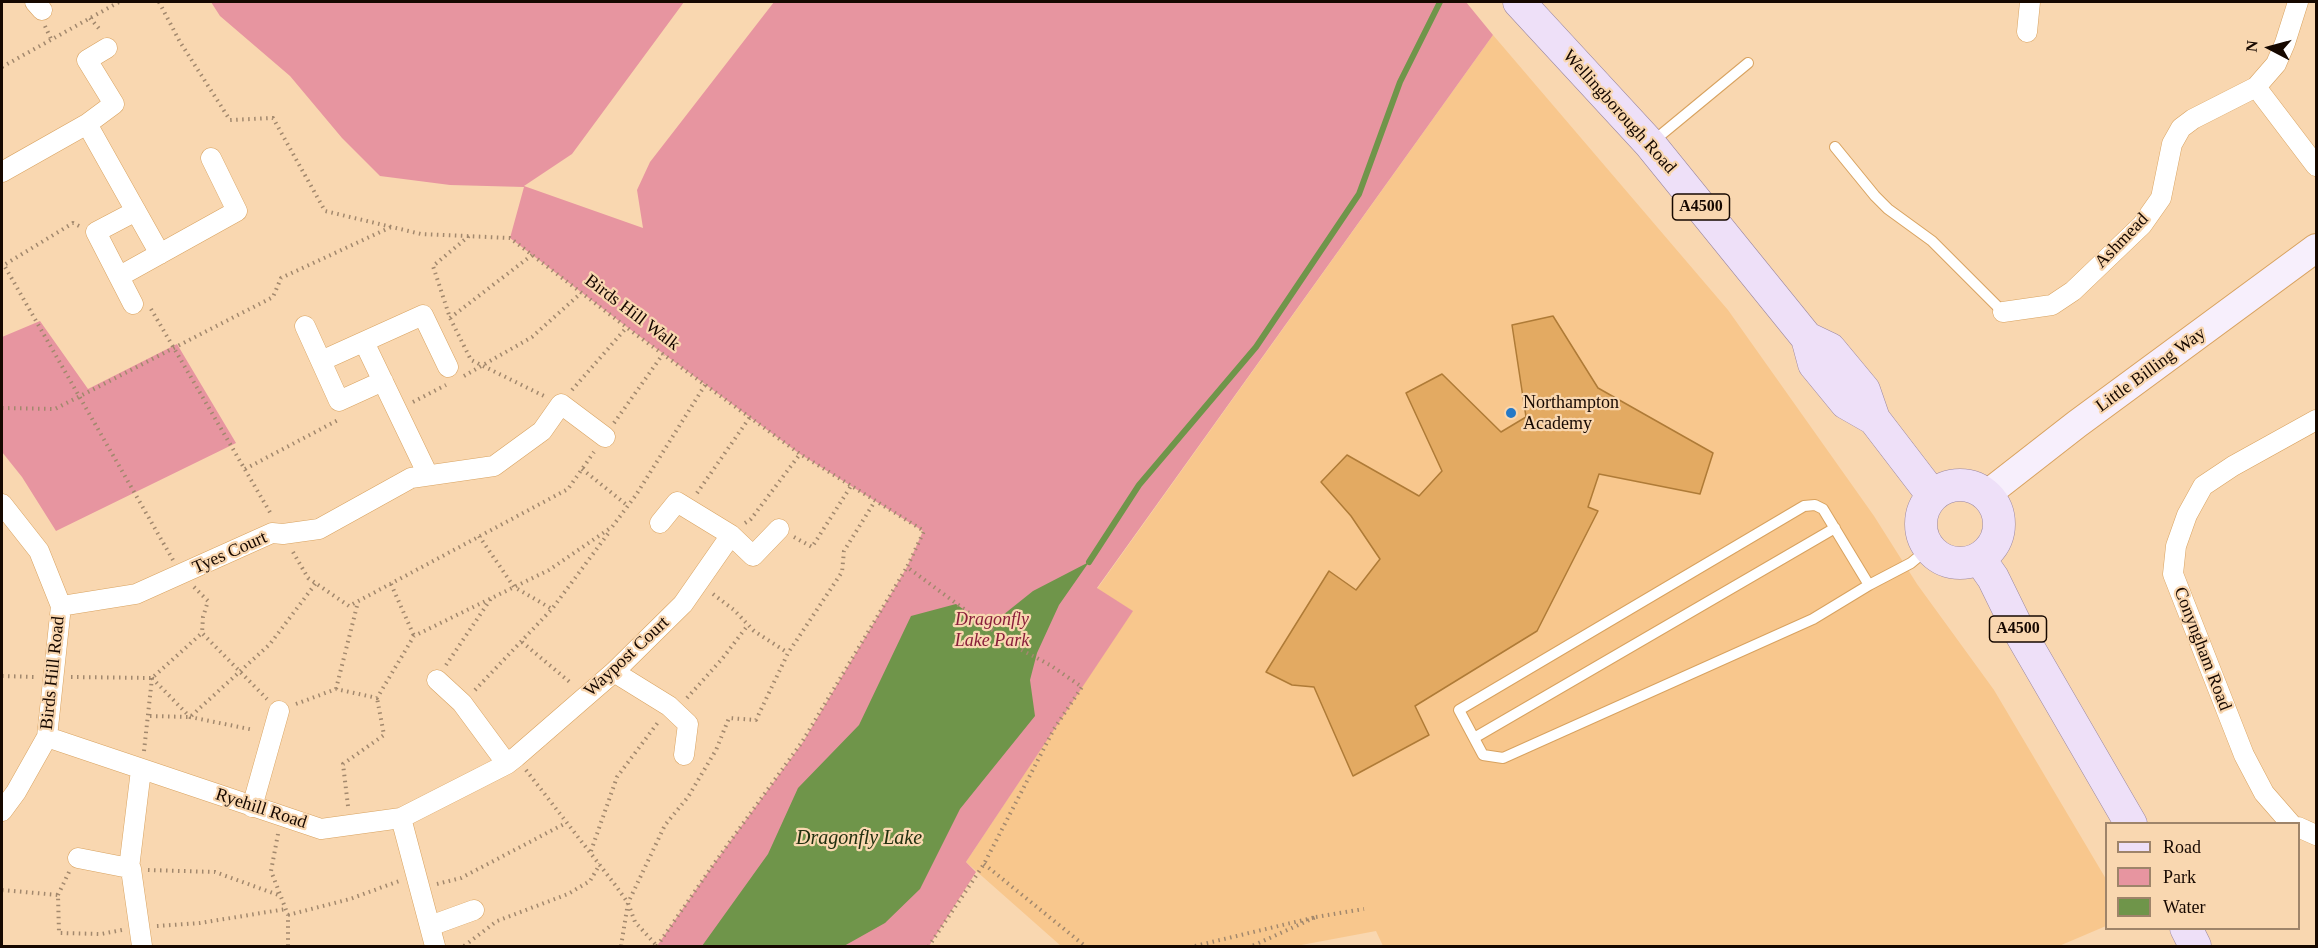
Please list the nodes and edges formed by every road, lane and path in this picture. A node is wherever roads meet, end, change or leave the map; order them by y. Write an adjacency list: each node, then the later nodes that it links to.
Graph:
1 (119, 2): 9 (path)
2 (159, 2): 18 (path, Birds Hill Walk)
3 (1519, 2): 12 (main road, Wellingborough Road / A4500)
4 (2030, 2): 6 (street)
5 (2298, 2): 10 (street, Ashmead)
6 (2027, 32)
7 (107, 48): 11 (street)
8 (1748, 63): 12 (lane)
9 (2, 67)
10 (2256, 87): 15 (street); 26 (street, Ashmead)
11 (87, 124): 16 (street); 17 (street)
12 (1650, 144): 48 (main road, Wellingborough Road / A4500)
13 (1834, 147): 26 (lane)
14 (211, 158): 21 (street)
15 (2316, 166)
16 (2, 172)
17 (136, 211): 21 (street); 23 (street)
18 (392, 227): 19 (path, Birds Hill Walk); 36 (path)
19 (469, 236): 22 (path, Birds Hill Walk); 27 (path)
20 (2316, 248): 47 (street, Little Billing Way)
21 (160, 254): 23 (street)
22 (532, 255): 24 (path, Birds Hill Walk); 27 (path)
23 (120, 276): 25 (street)
24 (581, 292): 29 (path, Birds Hill Walk); 33 (path)
25 (133, 304)
26 (2003, 312)
27 (450, 318): 33 (path)
28 (305, 326): 31 (street)
29 (627, 327): 35 (path); 38 (path, Birds Hill Walk)
30 (364, 342): 31 (street); 32 (street); 34 (street)
31 (321, 362): 34 (street)
32 (448, 366)
33 (483, 366): 35 (path); 37 (path)
34 (382, 381): 37 (street)
35 (561, 404): 41 (street); 45 (street, Tyes Court)
36 (2, 408)
37 (396, 410): 45 (street)
38 (750, 417): 42 (path, Birds Hill Walk); 52 (path)
39 (342, 418): 43 (path)
40 (2316, 420): 99 (street, Conyngham Road)
41 (604, 437)
42 (800, 454): 46 (path, Birds Hill Walk); 57 (path)
43 (245, 469)
44 (582, 469): 51 (path)
45 (428, 475): 68 (street, Tyes Court)
46 (851, 486): 49 (path, Birds Hill Walk); 56 (path)
47 (1986, 495): 48 (main road); 60 (main road)
48 (1933, 496): 59 (main road)
49 (875, 501): 61 (path, Birds Hill Walk); 74 (path)
50 (2, 504): 68 (street, Birds Hill Road)
51 (628, 506)
52 (687, 508): 53 (street); 57 (street)
53 (660, 523)
54 (612, 527): 69 (path)
55 (1835, 528): 65 (lane); 90 (lane); 90 (lane)
56 (779, 529): 57 (street)
57 (730, 535): 62 (street, Waypost Court)
58 (479, 536): 69 (path)
59 (1929, 548): 60 (main road); 65 (lane)
60 (1979, 558): 98 (main road, A4500)
61 (907, 567): 107 (path); 124 (path)
62 (698, 582): 70 (path); 75 (street, Waypost Court)
63 (315, 583): 87 (path)
64 (391, 584): 72 (path)
65 (1869, 585): 90 (lane)
66 (492, 596): 79 (path)
67 (358, 601): 80 (path)
68 (61, 606): 77 (street, Birds Hill Road)
69 (552, 609): 73 (path)
70 (748, 625): 74 (path); 84 (path)
71 (202, 633): 78 (path)
72 (414, 636)
73 (522, 642): 81 (path); 83 (path)
74 (788, 653): 112 (path)
75 (614, 672): 81 (street, Waypost Court); 84 (street)
76 (2, 676): 77 (path)
77 (53, 677): 78 (path); 89 (street, Birds Hill Road)
78 (153, 678): 86 (path); 87 (path)
79 (437, 680): 83 (street)
80 (336, 689)
81 (585, 696): 92 (street, Waypost Court)
82 (377, 698): 101 (path)
83 (462, 703): 92 (street)
84 (672, 709): 91 (street); 104 (path)
85 (279, 711): 88 (street)
86 (150, 716): 87 (path); 93 (path)
87 (190, 717): 88 (path)
88 (273, 733): 94 (street)
89 (47, 737): 93 (street, Ryehill Road); 95 (street, Birds Hill Road)
90 (1474, 738)
91 (684, 755)
92 (512, 761): 97 (street, Ryehill Road); 100 (path)
93 (141, 770): 94 (street, Ryehill Road); 108 (street)
94 (252, 807): 96 (street, Ryehill Road)
95 (2, 811)
96 (281, 816): 101 (street, Ryehill Road); 111 (path)
97 (402, 818): 101 (street, Ryehill Road); 109 (street)
98 (2130, 822)
99 (2289, 822)
100 (566, 823): 104 (path); 109 (path)
101 (350, 825)
102 (2300, 828): 103 (street)
103 (2316, 835)
104 (590, 852): 106 (path)
105 (78, 858): 108 (street); 110 (path)
106 (600, 864): 112 (path); 122 (path)
107 (984, 864): 125 (path); 126 (path)
108 (130, 869): 111 (path); 119 (street)
109 (418, 881): 115 (path); 117 (street)
110 (58, 895)
111 (281, 896): 115 (path)
112 (628, 903): 123 (path); 124 (path)
113 (1364, 909): 116 (path)
114 (474, 910): 117 (street)
115 (288, 915): 120 (path)
116 (1316, 916): 127 (path); 128 (path)
117 (430, 926): 121 (street)
118 (2187, 930): 129 (main road)
119 (142, 946)
120 (288, 946)
121 (435, 946)
122 (464, 946)
123 (621, 946)
124 (657, 946)
125 (929, 946)
126 (1085, 946)
127 (1196, 946)
128 (1252, 946)
129 (2195, 946)

